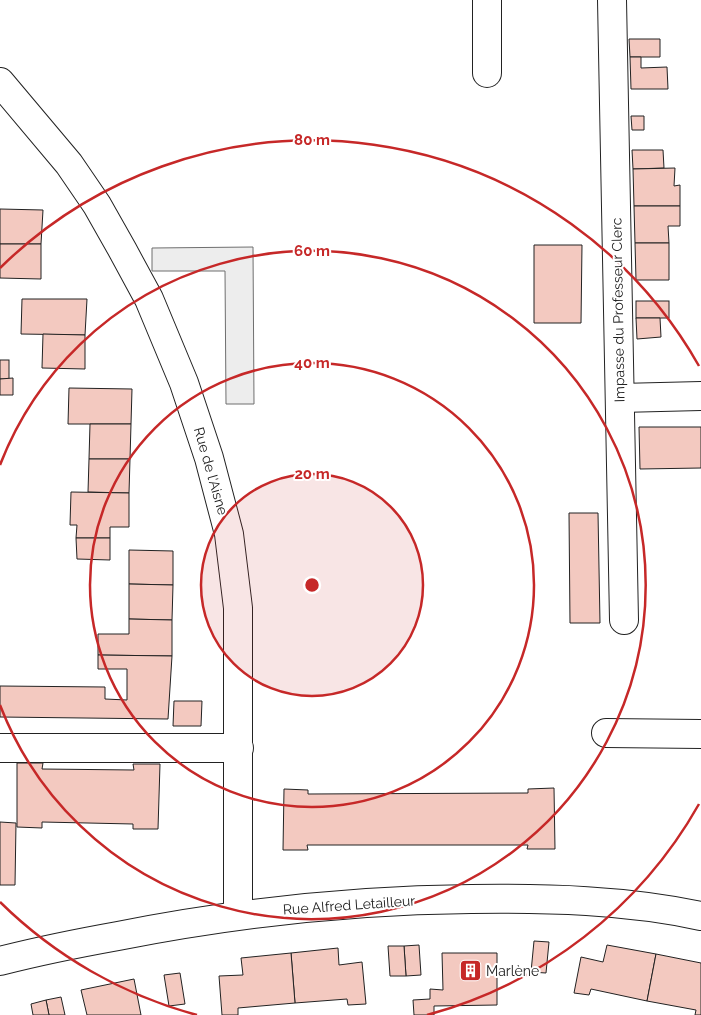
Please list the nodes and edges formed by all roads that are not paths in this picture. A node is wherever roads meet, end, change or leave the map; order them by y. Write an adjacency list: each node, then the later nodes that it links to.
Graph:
1 (487, 0): 3 (street)
2 (612, 0): 6 (street, Impasse du Professeur Clerc)
3 (486, 73)
4 (0, 82): 11 (street, Rue de l'Aisne)
5 (701, 396): 6 (street)
6 (620, 398): 7 (street, Impasse du Professeur Clerc)
7 (624, 620)
8 (606, 733): 9 (street)
9 (701, 734)
10 (0, 748): 11 (street)
11 (239, 748): 12 (street, Rue de l'Aisne)
12 (238, 915): 13 (street, Rue Alfred Letailleur); 14 (street, Rue Alfred Letailleur)
13 (701, 916)
14 (0, 961)

